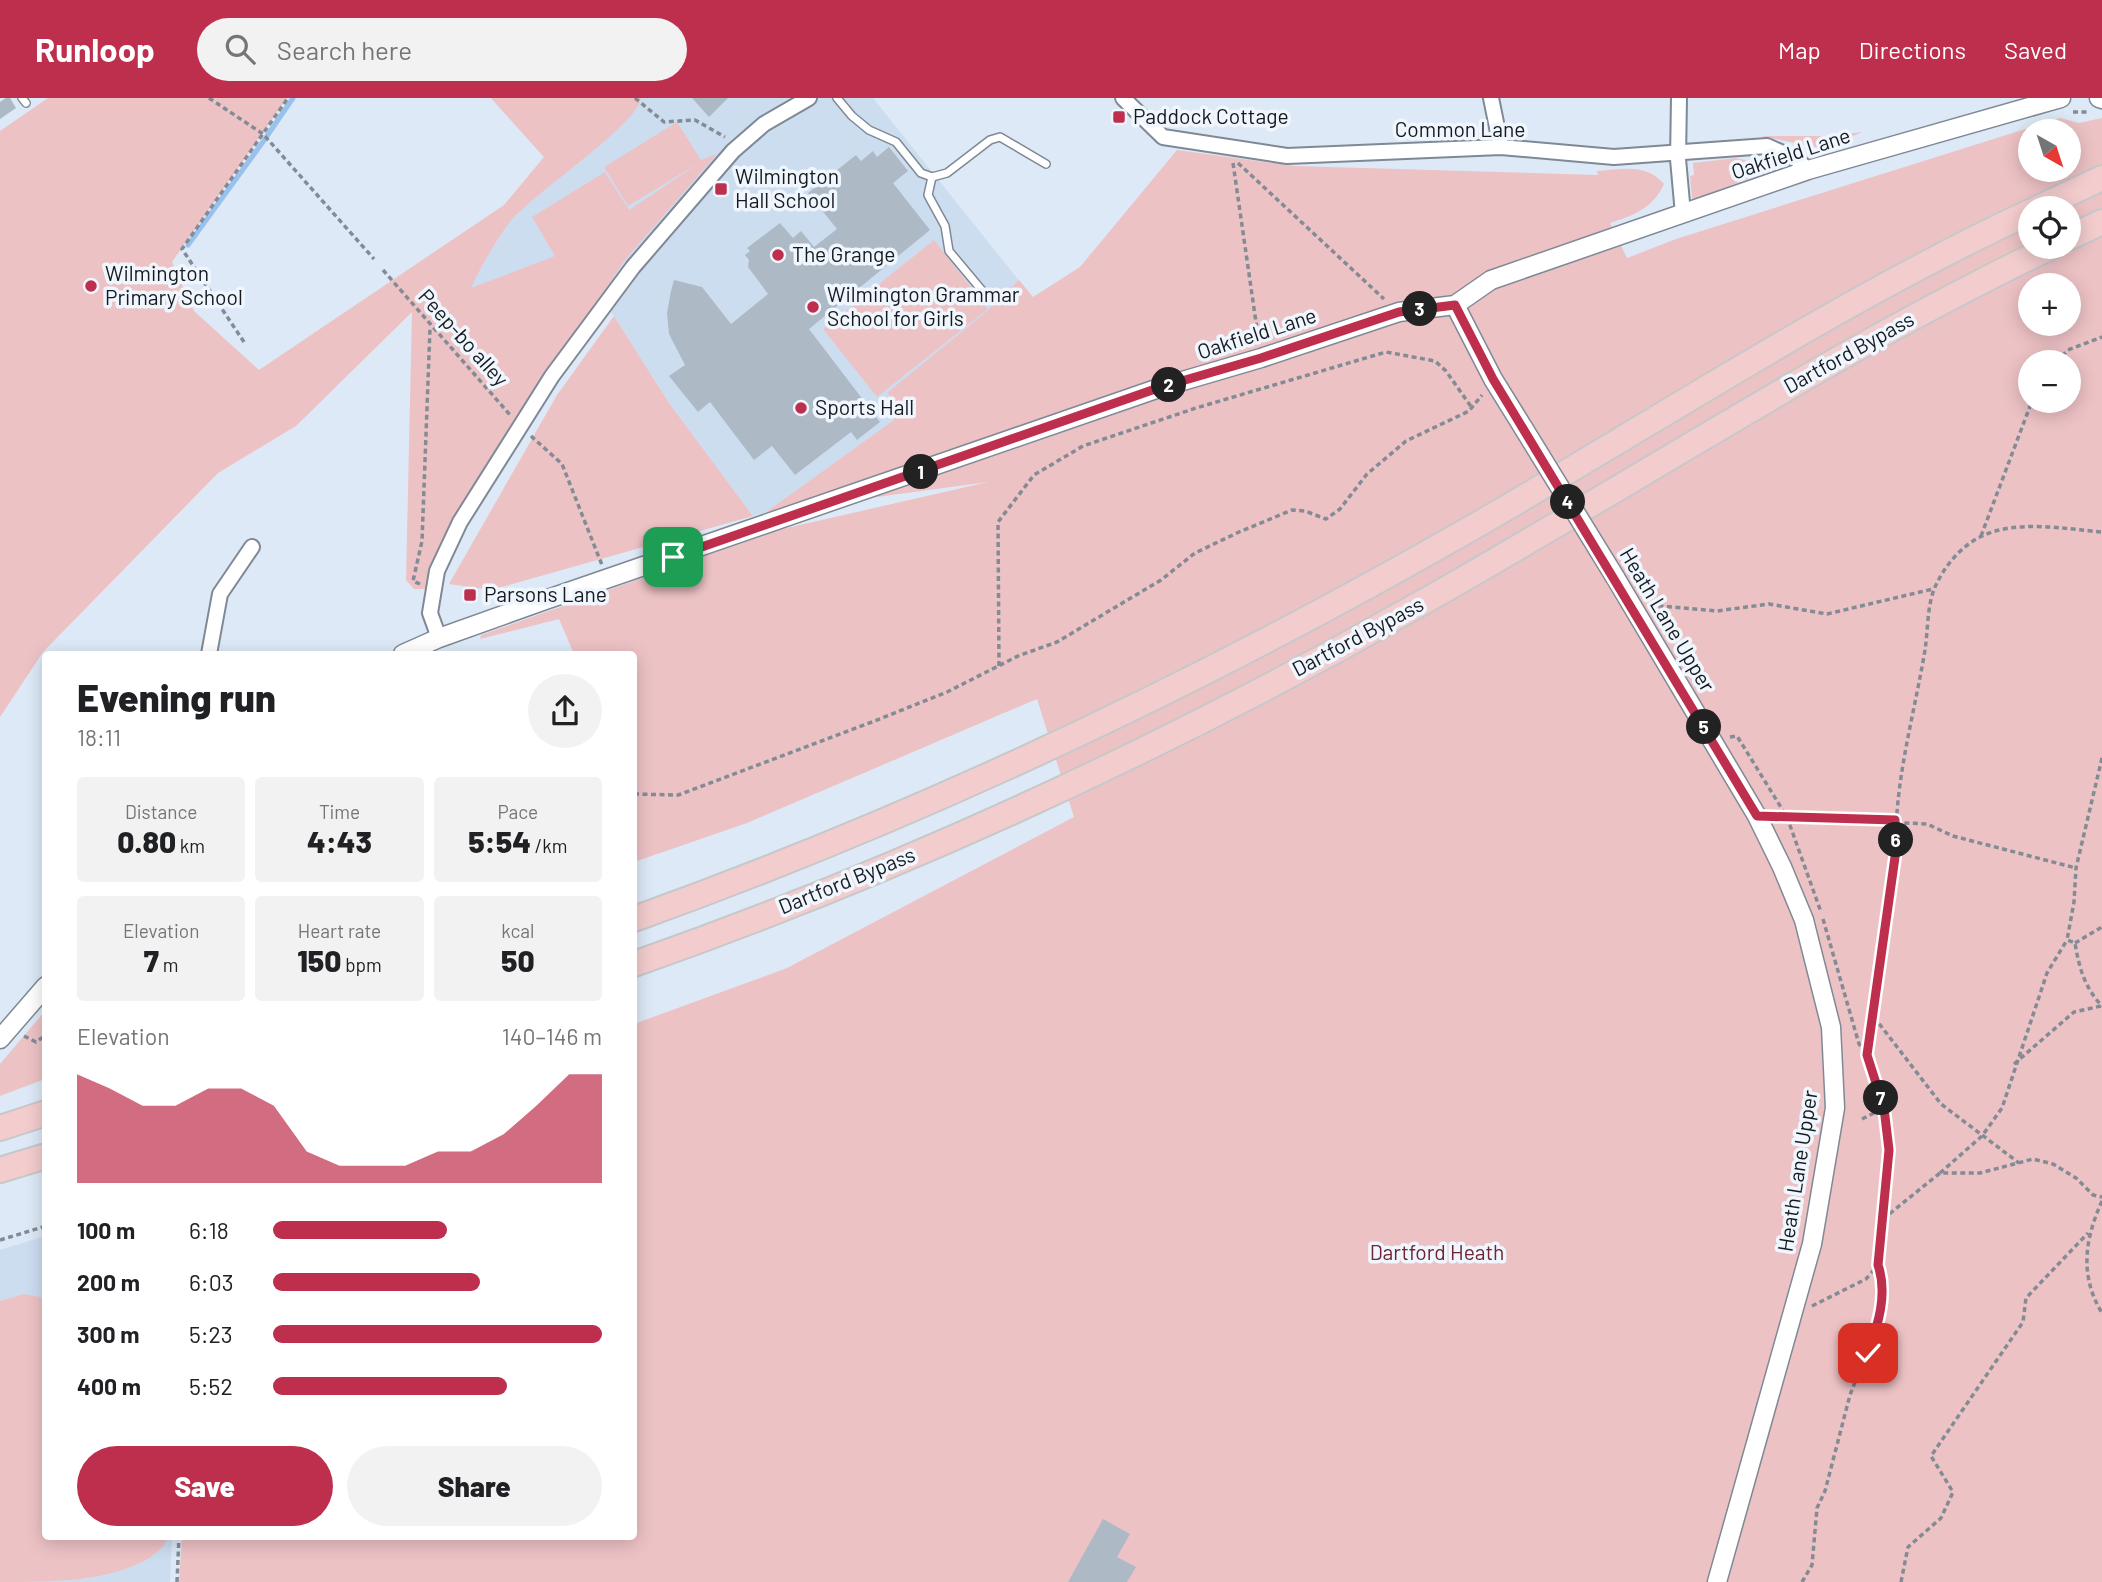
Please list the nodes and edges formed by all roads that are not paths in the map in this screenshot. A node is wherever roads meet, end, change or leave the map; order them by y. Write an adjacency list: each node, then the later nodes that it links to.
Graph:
1 (809, 98): 22 (street)
2 (837, 98): 11 (lane)
3 (1123, 98): 7 (street, Common Lane)
4 (1491, 98): 7 (street)
5 (1679, 98): 8 (street)
6 (2054, 99): 10 (street, Oakfield Lane)
7 (1501, 147): 8 (street, Common Lane)
8 (1680, 152): 10 (street, Common Lane); 14 (street)
9 (1046, 164): 11 (lane)
10 (1808, 170): 14 (street, Oakfield Lane)
11 (932, 177): 19 (lane)
12 (2102, 178): 13 (highway)
13 (2064, 196)
14 (1683, 214): 20 (street, Oakfield Lane)
15 (2018, 218): 25 (highway, Dartford Bypass)
16 (2102, 222): 17 (highway)
17 (2081, 232)
18 (2028, 259): 26 (highway, Dartford Bypass)
19 (990, 300)
20 (1455, 305): 22 (street, Oakfield Lane); 33 (street, Heath Lane Upper, bridge)
21 (251, 547): 23 (street)
22 (439, 638): 24 (street, Oakfield Lane)
23 (210, 651)
24 (410, 651)
25 (637, 918)
26 (637, 963)
27 (42, 991): 28 (street)
28 (0, 1039)
29 (42, 1114): 30 (highway)
30 (0, 1128)
31 (42, 1157): 32 (highway)
32 (0, 1170)
33 (1717, 1582)

